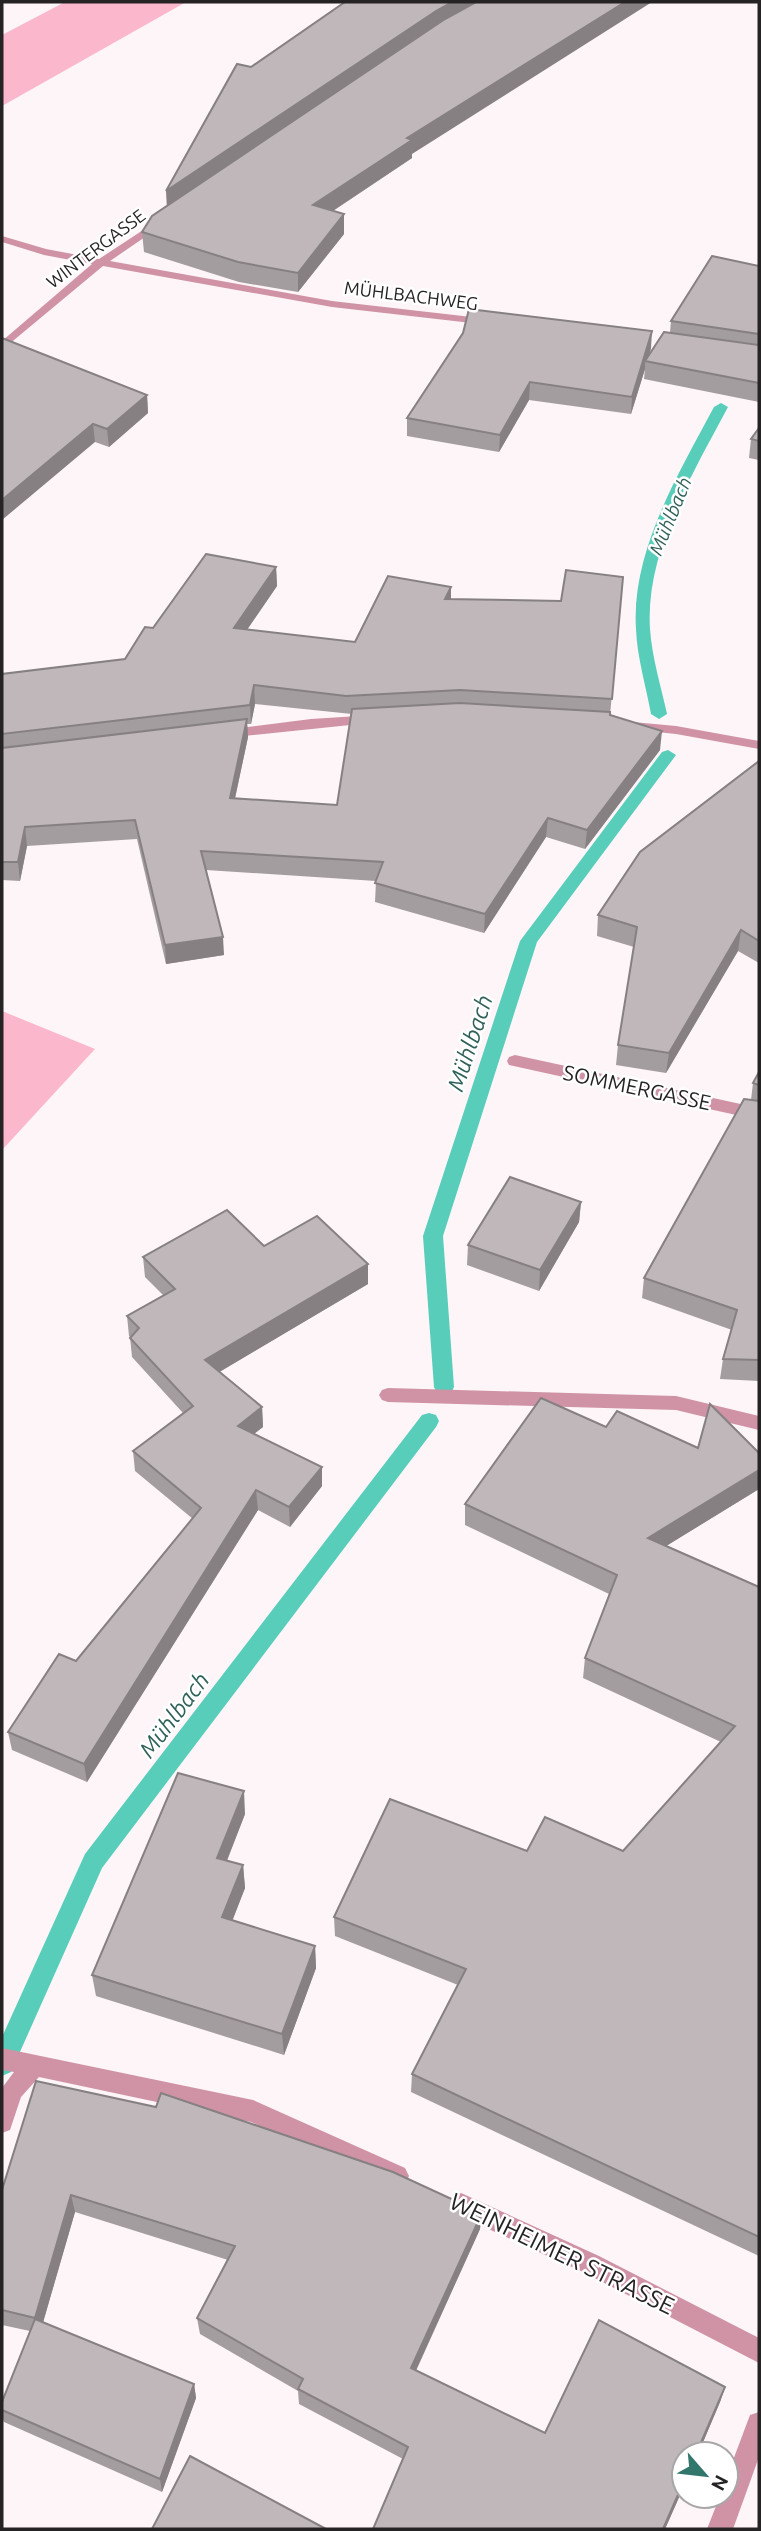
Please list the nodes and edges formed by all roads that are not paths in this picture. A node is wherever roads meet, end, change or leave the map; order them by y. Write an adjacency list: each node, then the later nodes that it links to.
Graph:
1 (169, 216): 3 (street, WINTERGASSE)
2 (2, 239): 3 (street, MÜHLBACHWEG)
3 (101, 262): 4 (street, MÜHLBACHWEG); 5 (street, WINTERGASSE)
4 (498, 323)
5 (2, 347)
6 (392, 718): 8 (street)
7 (608, 724): 9 (street)
8 (204, 737)
9 (759, 746)
10 (514, 1061): 11 (street, SOMMERGASSE)
11 (759, 1114)
12 (388, 1395): 13 (street)
13 (759, 1423)
14 (2, 2059): 15 (street)
15 (36, 2064): 16 (street); 17 (street)
16 (2, 2122)
17 (417, 2185)
18 (442, 2196): 19 (street, WEINHEIMER STRASSE)
19 (759, 2351)
20 (759, 2424): 21 (street)
21 (720, 2529)

